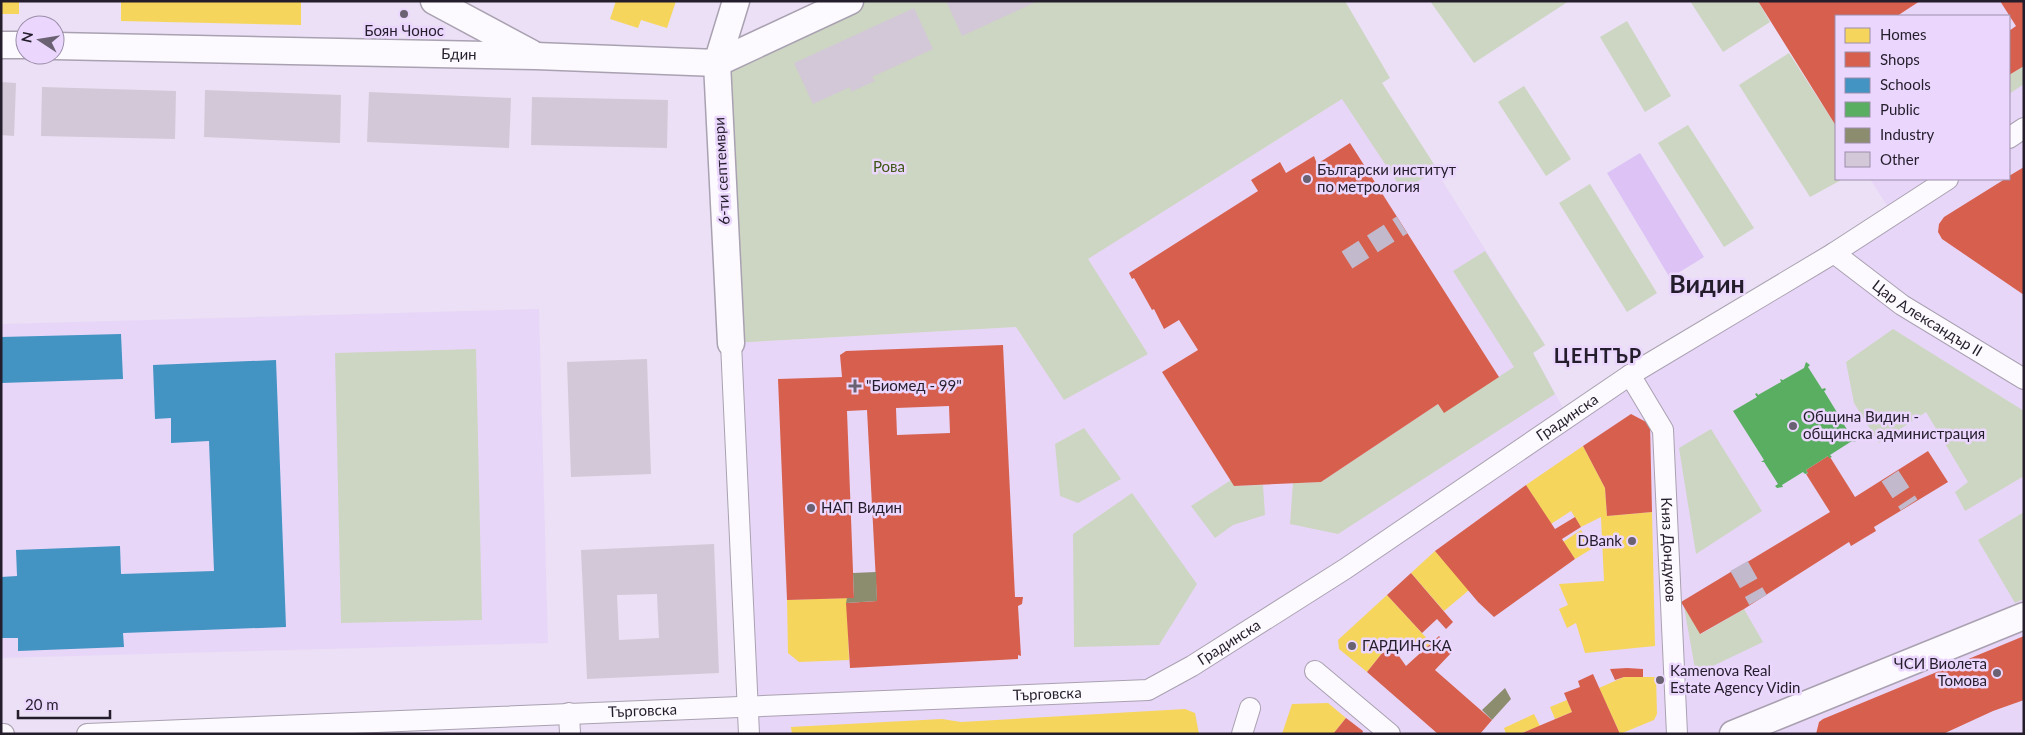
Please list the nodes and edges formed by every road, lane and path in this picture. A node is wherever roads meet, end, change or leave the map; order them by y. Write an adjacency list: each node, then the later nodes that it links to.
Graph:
1 (434, 1): 7 (street)
2 (736, 1): 8 (street, 6-ти септември)
3 (850, 1): 8 (street, Бдин)
4 (1, 44): 5 (street)
5 (15, 45)
6 (65, 46): 7 (street, Бдин)
7 (536, 56): 8 (street, Бдин)
8 (718, 63): 13 (street, 6-ти септември)
9 (2024, 128): 10 (street)
10 (2010, 137)
11 (1946, 180): 12 (street, Градинска)
12 (1834, 253): 14 (street, Градинска); 15 (street, Цар Александър II)
13 (731, 343): 19 (street)
14 (1630, 375): 17 (street, Градинска); 29 (street, Княз Дондуков)
15 (2024, 379)
16 (2024, 616): 23 (street)
17 (1192, 666): 19 (street, Търговска)
18 (1315, 672): 28 (street)
19 (748, 705): 21 (street, Търговска); 26 (street)
20 (1250, 708): 27 (street)
21 (569, 713): 22 (street, Търговска); 25 (street)
22 (402, 727): 24 (street, Търговска)
23 (1750, 731)
24 (87, 734)
25 (570, 734)
26 (748, 734)
27 (1242, 734)
28 (1390, 734)
29 (1677, 734)

